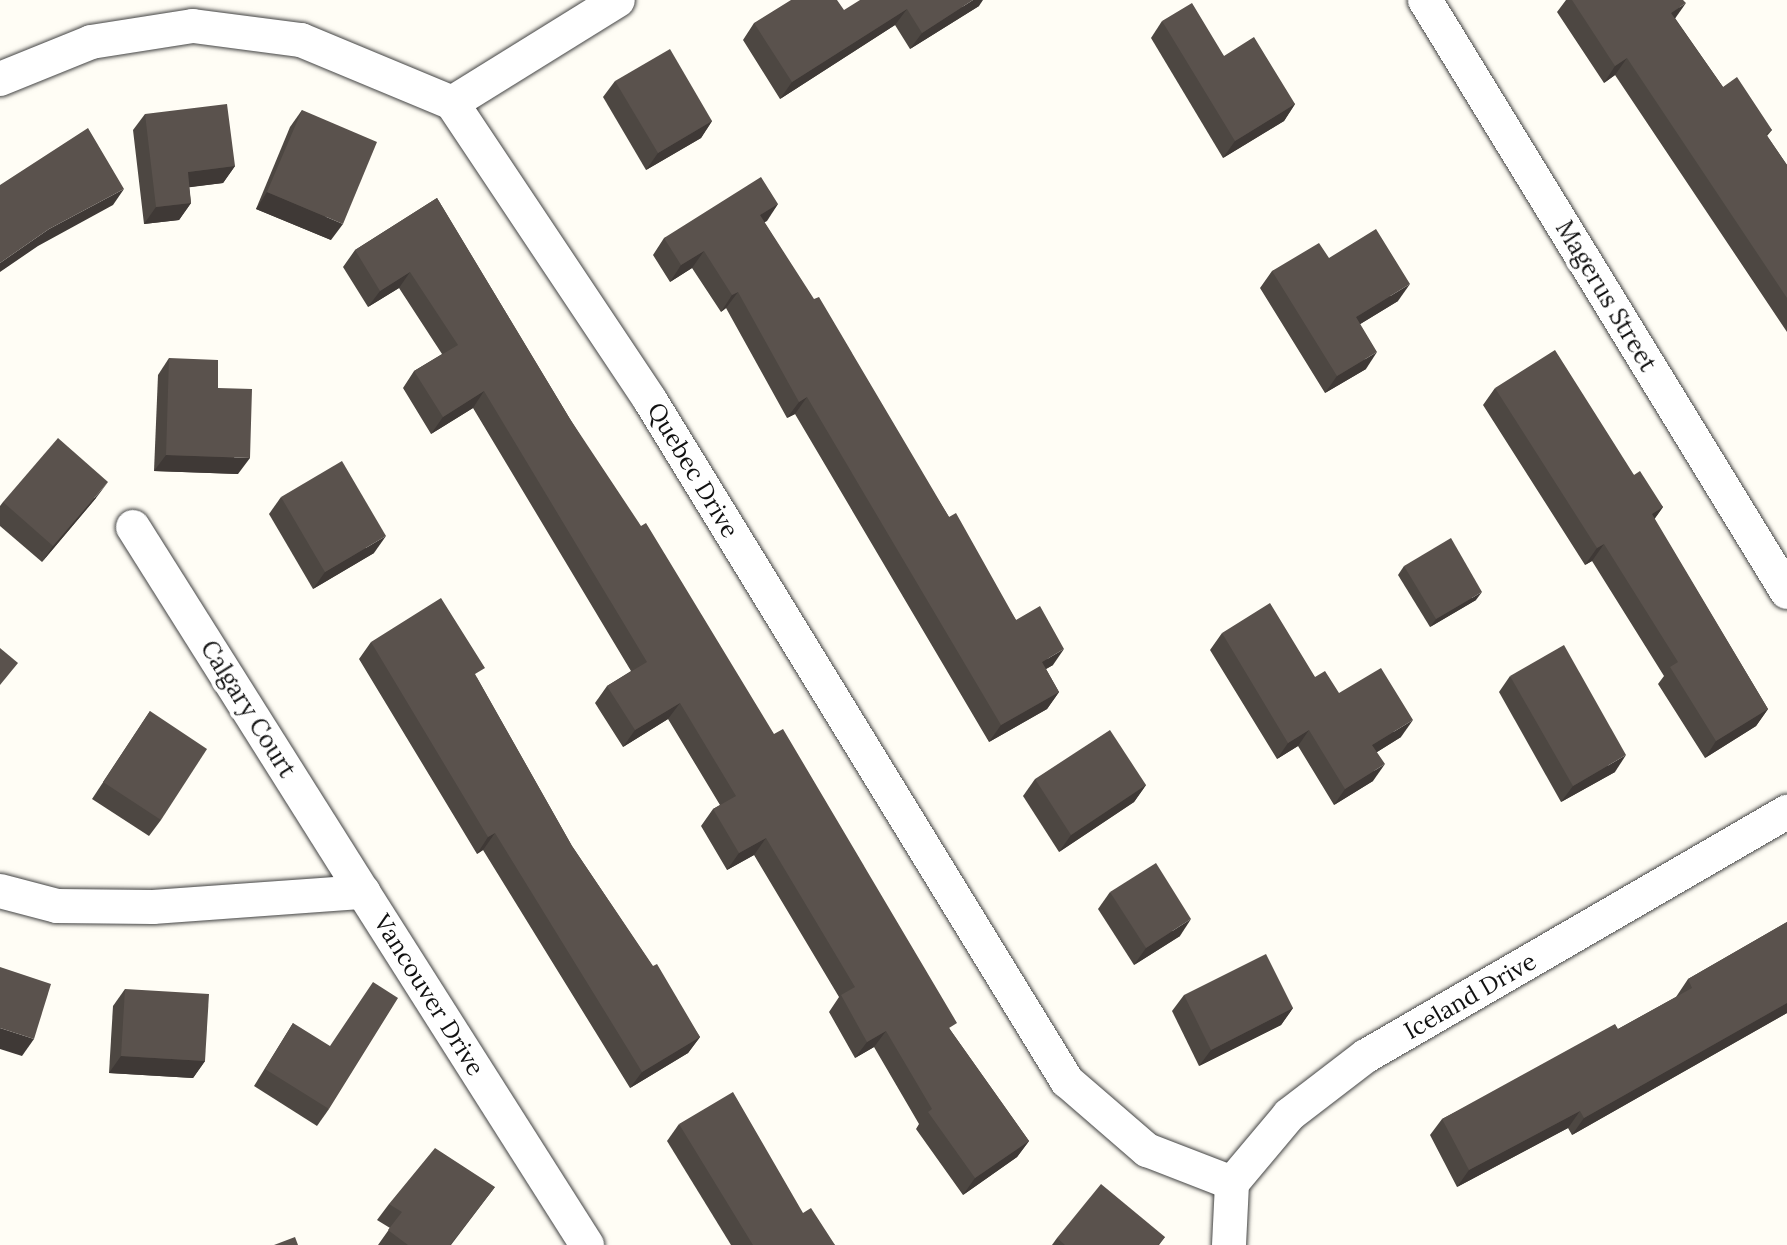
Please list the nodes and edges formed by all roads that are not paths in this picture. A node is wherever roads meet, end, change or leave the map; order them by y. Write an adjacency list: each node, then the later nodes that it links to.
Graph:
1 (618, 0): 4 (street)
2 (1425, 0): 6 (street, Magerus Street)
3 (0, 79): 4 (street)
4 (452, 103): 10 (street, Quebec Drive)
5 (133, 527): 9 (street, Calgary Court)
6 (1787, 592)
7 (1787, 812): 10 (street, Iceland Drive)
8 (0, 891): 9 (street, Vancouver Drive)
9 (363, 892): 11 (street, Vancouver Drive)
10 (1232, 1183): 12 (street)
11 (587, 1245)
12 (1229, 1245)

